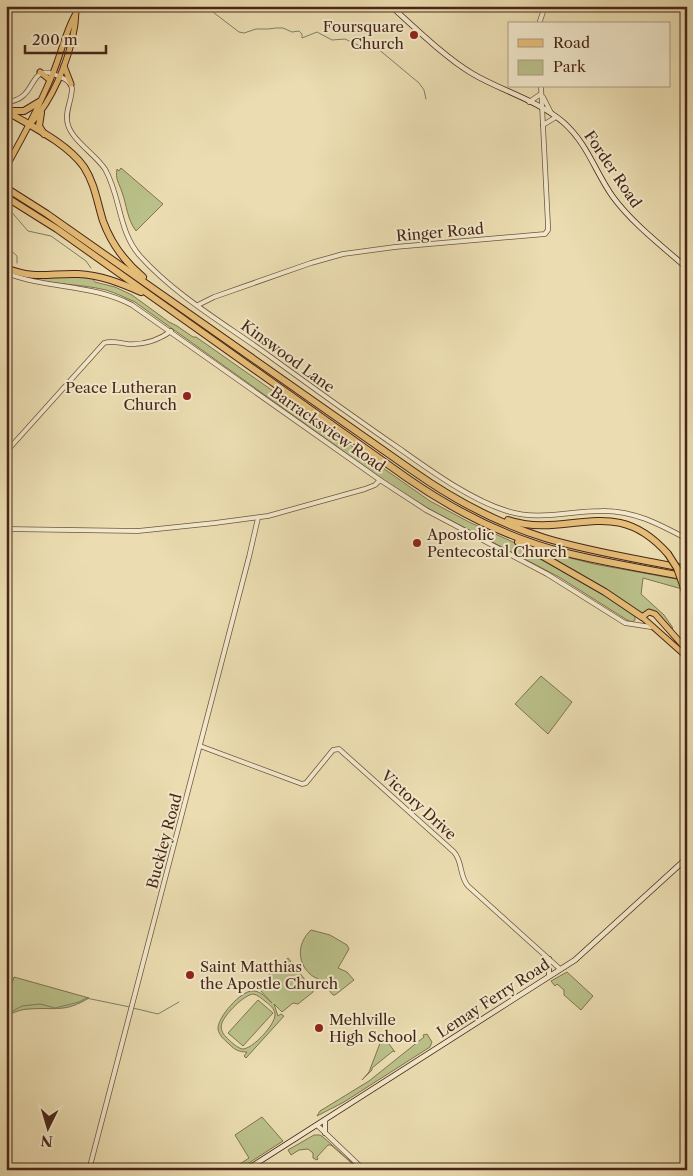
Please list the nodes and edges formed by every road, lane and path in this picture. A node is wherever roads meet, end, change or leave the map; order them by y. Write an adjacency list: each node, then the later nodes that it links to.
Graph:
1 (77, 6): 4 (main road)
2 (391, 6): 17 (main road, Forder Road)
3 (545, 6): 5 (street)
4 (75, 15): 6 (main road); 8 (main road)
5 (540, 22)
6 (63, 65): 9 (main road); 11 (main road)
7 (40, 72): 8 (street); 10 (main road); 15 (street)
8 (53, 73): 9 (street); 10 (main road)
9 (59, 76): 11 (street); 13 (main road)
10 (50, 80): 16 (main road)
11 (71, 84): 13 (main road); 33 (street, Kinswood Lane)
12 (541, 88): 14 (street, Ringer Road)
13 (53, 89): 20 (main road)
14 (541, 94): 17 (street); 18 (street, Ringer Road); 21 (street)
15 (6, 102)
16 (39, 102): 19 (highway); 23 (main road)
17 (529, 102): 18 (main road, Forder Road)
18 (542, 109): 21 (main road, Forder Road); 22 (street, Ringer Road)
19 (6, 111): 23 (highway)
20 (41, 112): 23 (main road); 24 (highway)
21 (554, 116): 22 (street); 29 (main road, Forder Road)
22 (543, 125): 33 (street, Ringer Road)
23 (29, 126): 24 (highway); 25 (main road)
24 (45, 135): 32 (highway)
25 (6, 167)
26 (6, 188): 32 (highway)
27 (6, 197): 31 (highway)
28 (6, 268): 31 (highway)
29 (687, 268)
30 (6, 273): 34 (street, Barracksview Road)
31 (154, 298): 40 (highway)
32 (167, 298): 37 (highway)
33 (198, 305): 41 (street, Kinswood Lane)
34 (171, 331): 35 (street); 36 (street, Barracksview Road)
35 (6, 452)
36 (380, 480): 38 (street); 46 (street, Barracksview Road)
37 (476, 510): 42 (highway); 44 (highway, bridge)
38 (258, 518): 39 (street); 50 (street, Buckley Road)
39 (6, 529)
40 (512, 536): 43 (highway); 45 (highway)
41 (687, 539)
42 (687, 569)
43 (687, 577)
44 (687, 604)
45 (640, 615): 46 (highway); 47 (main road); 48 (main road)
46 (634, 624): 47 (street, Barracksview Road)
47 (656, 629): 49 (main road)
48 (687, 650)
49 (687, 657)
50 (200, 746): 52 (street, Victory Drive); 58 (street, Buckley Road)
51 (687, 858): 53 (main road, Lemay Ferry Road)
52 (549, 959): 53 (street, Victory Drive); 54 (main road)
53 (560, 969): 54 (main road, Lemay Ferry Road)
54 (549, 976): 55 (main road, Lemay Ferry Road)
55 (325, 1120): 56 (main road, Lemay Ferry Road); 57 (main road)
56 (317, 1125): 57 (street); 59 (main road, Lemay Ferry Road)
57 (325, 1133): 60 (street)
58 (89, 1170)
59 (246, 1170)
60 (364, 1170)

